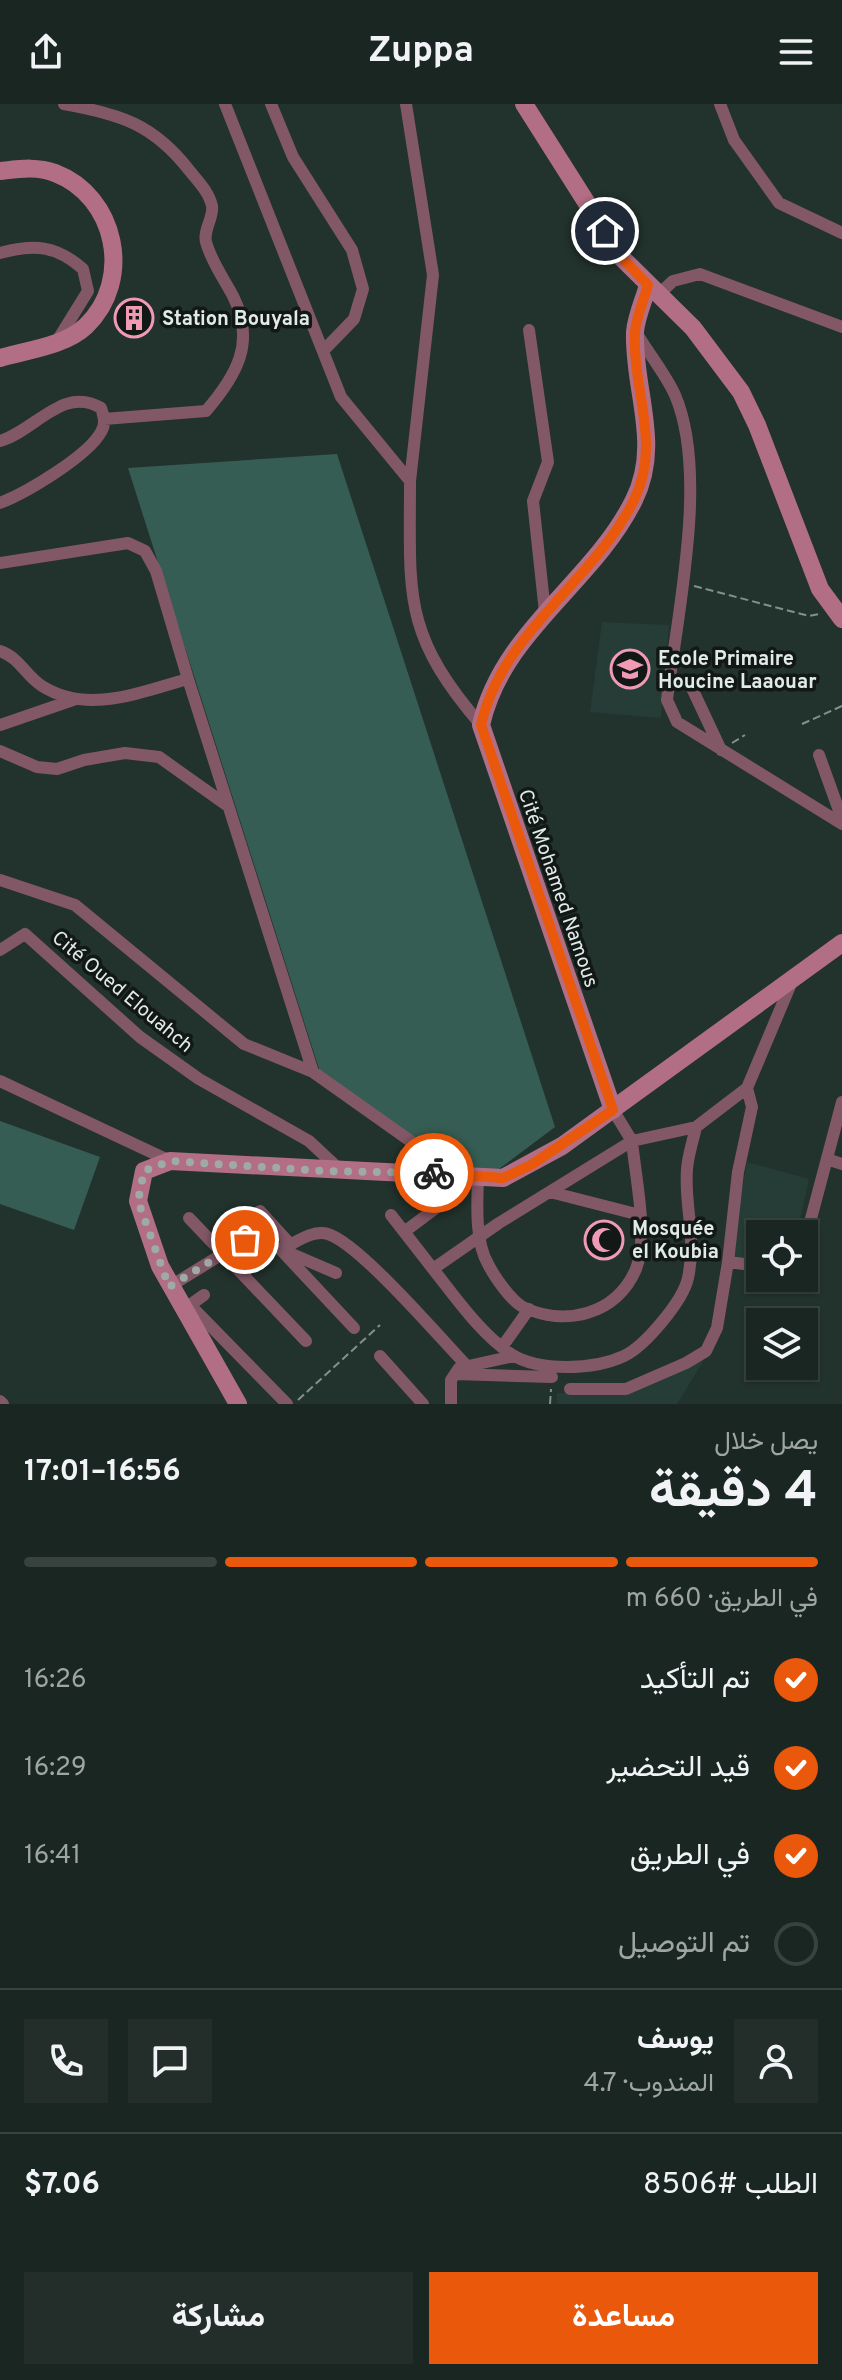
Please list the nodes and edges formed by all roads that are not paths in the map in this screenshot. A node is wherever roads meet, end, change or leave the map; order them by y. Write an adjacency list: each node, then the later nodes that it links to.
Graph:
1 (64, 104): 17 (street)
2 (225, 104): 15 (street)
3 (271, 104): 15 (street)
4 (406, 104): 19 (street)
5 (524, 104): 10 (main road)
6 (720, 104): 8 (street)
7 (0, 171): 14 (main road)
8 (842, 233)
9 (0, 253): 14 (street)
10 (653, 290): 11 (street); 13 (main road); 22 (main road)
11 (842, 327)
12 (529, 330): 24 (street)
13 (635, 332): 24 (main road); 33 (street)
14 (57, 342): 16 (main road)
15 (323, 351): 19 (street)
16 (0, 358)
17 (104, 419): 18 (street); 20 (street)
18 (0, 441)
19 (410, 481): 32 (street)
20 (0, 503)
21 (0, 563): 28 (street)
22 (815, 576): 23 (main road); 25 (main road); 26 (main road)
23 (842, 604)
24 (545, 612): 32 (main road)
25 (842, 619)
26 (842, 634)
27 (0, 651): 30 (street)
28 (188, 679): 30 (street); 36 (street)
29 (690, 684): 33 (street)
30 (76, 699): 31 (street)
31 (0, 725)
32 (481, 725): 46 (main road, Cité Mohamed Namous)
33 (721, 750): 37 (street)
34 (0, 751): 36 (street)
35 (819, 755): 37 (street)
36 (228, 806): 42 (street)
37 (842, 822)
38 (0, 880): 42 (street, Cité Oued Elouahch)
39 (842, 943): 41 (main road)
40 (0, 950): 52 (street, Cité Oued Elouahch)
41 (794, 978): 44 (street); 46 (main road)
42 (313, 1072): 53 (street, Cité Oued Elouahch)
43 (0, 1081): 50 (street)
44 (747, 1088): 47 (street); 65 (street)
45 (842, 1102): 49 (street)
46 (613, 1110): 48 (street, Cité Mohamed Namous); 53 (main road)
47 (696, 1127): 48 (street); 77 (street)
48 (632, 1141): 54 (street); 58 (street, Cité Mohamed Namous)
49 (827, 1159): 51 (street); 60 (street)
50 (170, 1161): 52 (main road); 69 (main road)
51 (842, 1164)
52 (342, 1172): 53 (main road)
53 (469, 1178): 62 (street)
54 (550, 1192): 58 (street); 62 (street)
55 (440, 1205): 61 (street)
56 (260, 1211): 63 (street)
57 (391, 1215): 61 (street)
58 (640, 1215): 72 (street, Cité Mohamed Namous)
59 (189, 1218): 64 (street)
60 (811, 1220)
61 (404, 1232): 67 (street)
62 (480, 1238): 67 (street); 72 (street)
63 (284, 1248): 64 (street); 68 (street); 73 (street); 78 (street)
64 (222, 1254): 69 (street); 74 (street)
65 (728, 1262): 66 (street); 81 (street)
66 (746, 1264)
67 (433, 1269): 75 (street)
68 (336, 1273)
69 (169, 1287): 71 (main road)
70 (204, 1295): 71 (street)
71 (185, 1306): 82 (main road); 83 (street)
72 (529, 1309): 75 (street)
73 (354, 1328)
74 (306, 1341)
75 (502, 1347): 77 (street)
76 (380, 1356): 84 (street)
77 (514, 1356): 78 (street)
78 (467, 1366): 79 (street)
79 (455, 1374): 80 (street); 85 (street)
80 (552, 1377)
81 (570, 1389)
82 (238, 1404)
83 (287, 1404)
84 (423, 1404)
85 (451, 1404)

